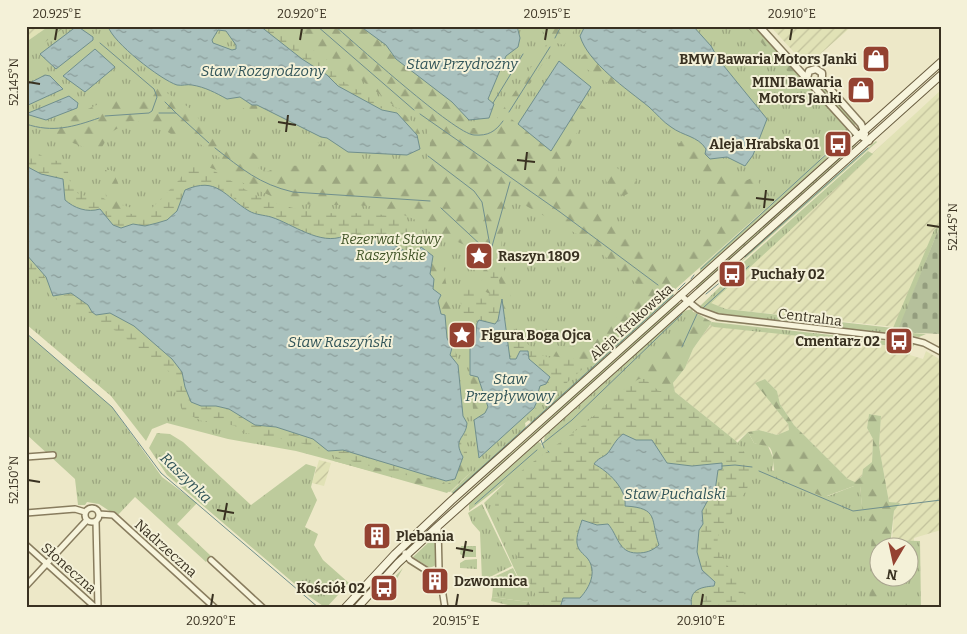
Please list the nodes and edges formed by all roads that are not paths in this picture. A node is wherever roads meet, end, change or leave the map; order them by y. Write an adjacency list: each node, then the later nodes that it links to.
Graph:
1 (759, 26): 3 (street)
2 (941, 62): 9 (main road, Aleja Krakowska)
3 (795, 66): 4 (street); 6 (street)
4 (810, 70): 6 (street); 7 (street)
5 (941, 75): 11 (main road, Aleja Krakowska)
6 (806, 78): 8 (street)
7 (822, 80): 8 (street); 10 (street)
8 (812, 84): 10 (street)
9 (874, 121): 10 (main road, Aleja Krakowska); 11 (main road)
10 (861, 132): 12 (street); 13 (main road, Aleja Krakowska)
11 (876, 134): 12 (main road, Aleja Krakowska)
12 (869, 141): 14 (main road, Aleja Krakowska)
13 (680, 295): 14 (street, Centralna); 25 (main road, Aleja Krakowska)
14 (688, 302): 15 (street, Centralna); 23 (main road, Aleja Krakowska)
15 (941, 352)
16 (53, 455): 17 (street)
17 (26, 457)
18 (85, 512): 19 (street); 20 (street); 21 (street)
19 (26, 513)
20 (99, 514): 22 (street); 34 (street, Nadrzeczna)
21 (87, 520): 22 (street); 28 (street)
22 (96, 521): 33 (street)
23 (438, 526): 26 (main road, Aleja Krakowska); 29 (street)
24 (26, 545): 28 (street, Słoneczna)
25 (402, 547): 26 (street); 36 (main road, Aleja Krakowska)
26 (406, 556): 30 (street); 37 (main road, Aleja Krakowska)
27 (211, 560): 35 (street, Nadrzeczna)
28 (47, 563): 32 (street); 33 (street, Słoneczna)
29 (439, 565): 30 (street); 31 (street)
30 (426, 570): 31 (street)
31 (440, 579): 38 (street)
32 (26, 586)
33 (97, 608)
34 (215, 608)
35 (263, 608)
36 (345, 608)
37 (357, 608)
38 (445, 608)

